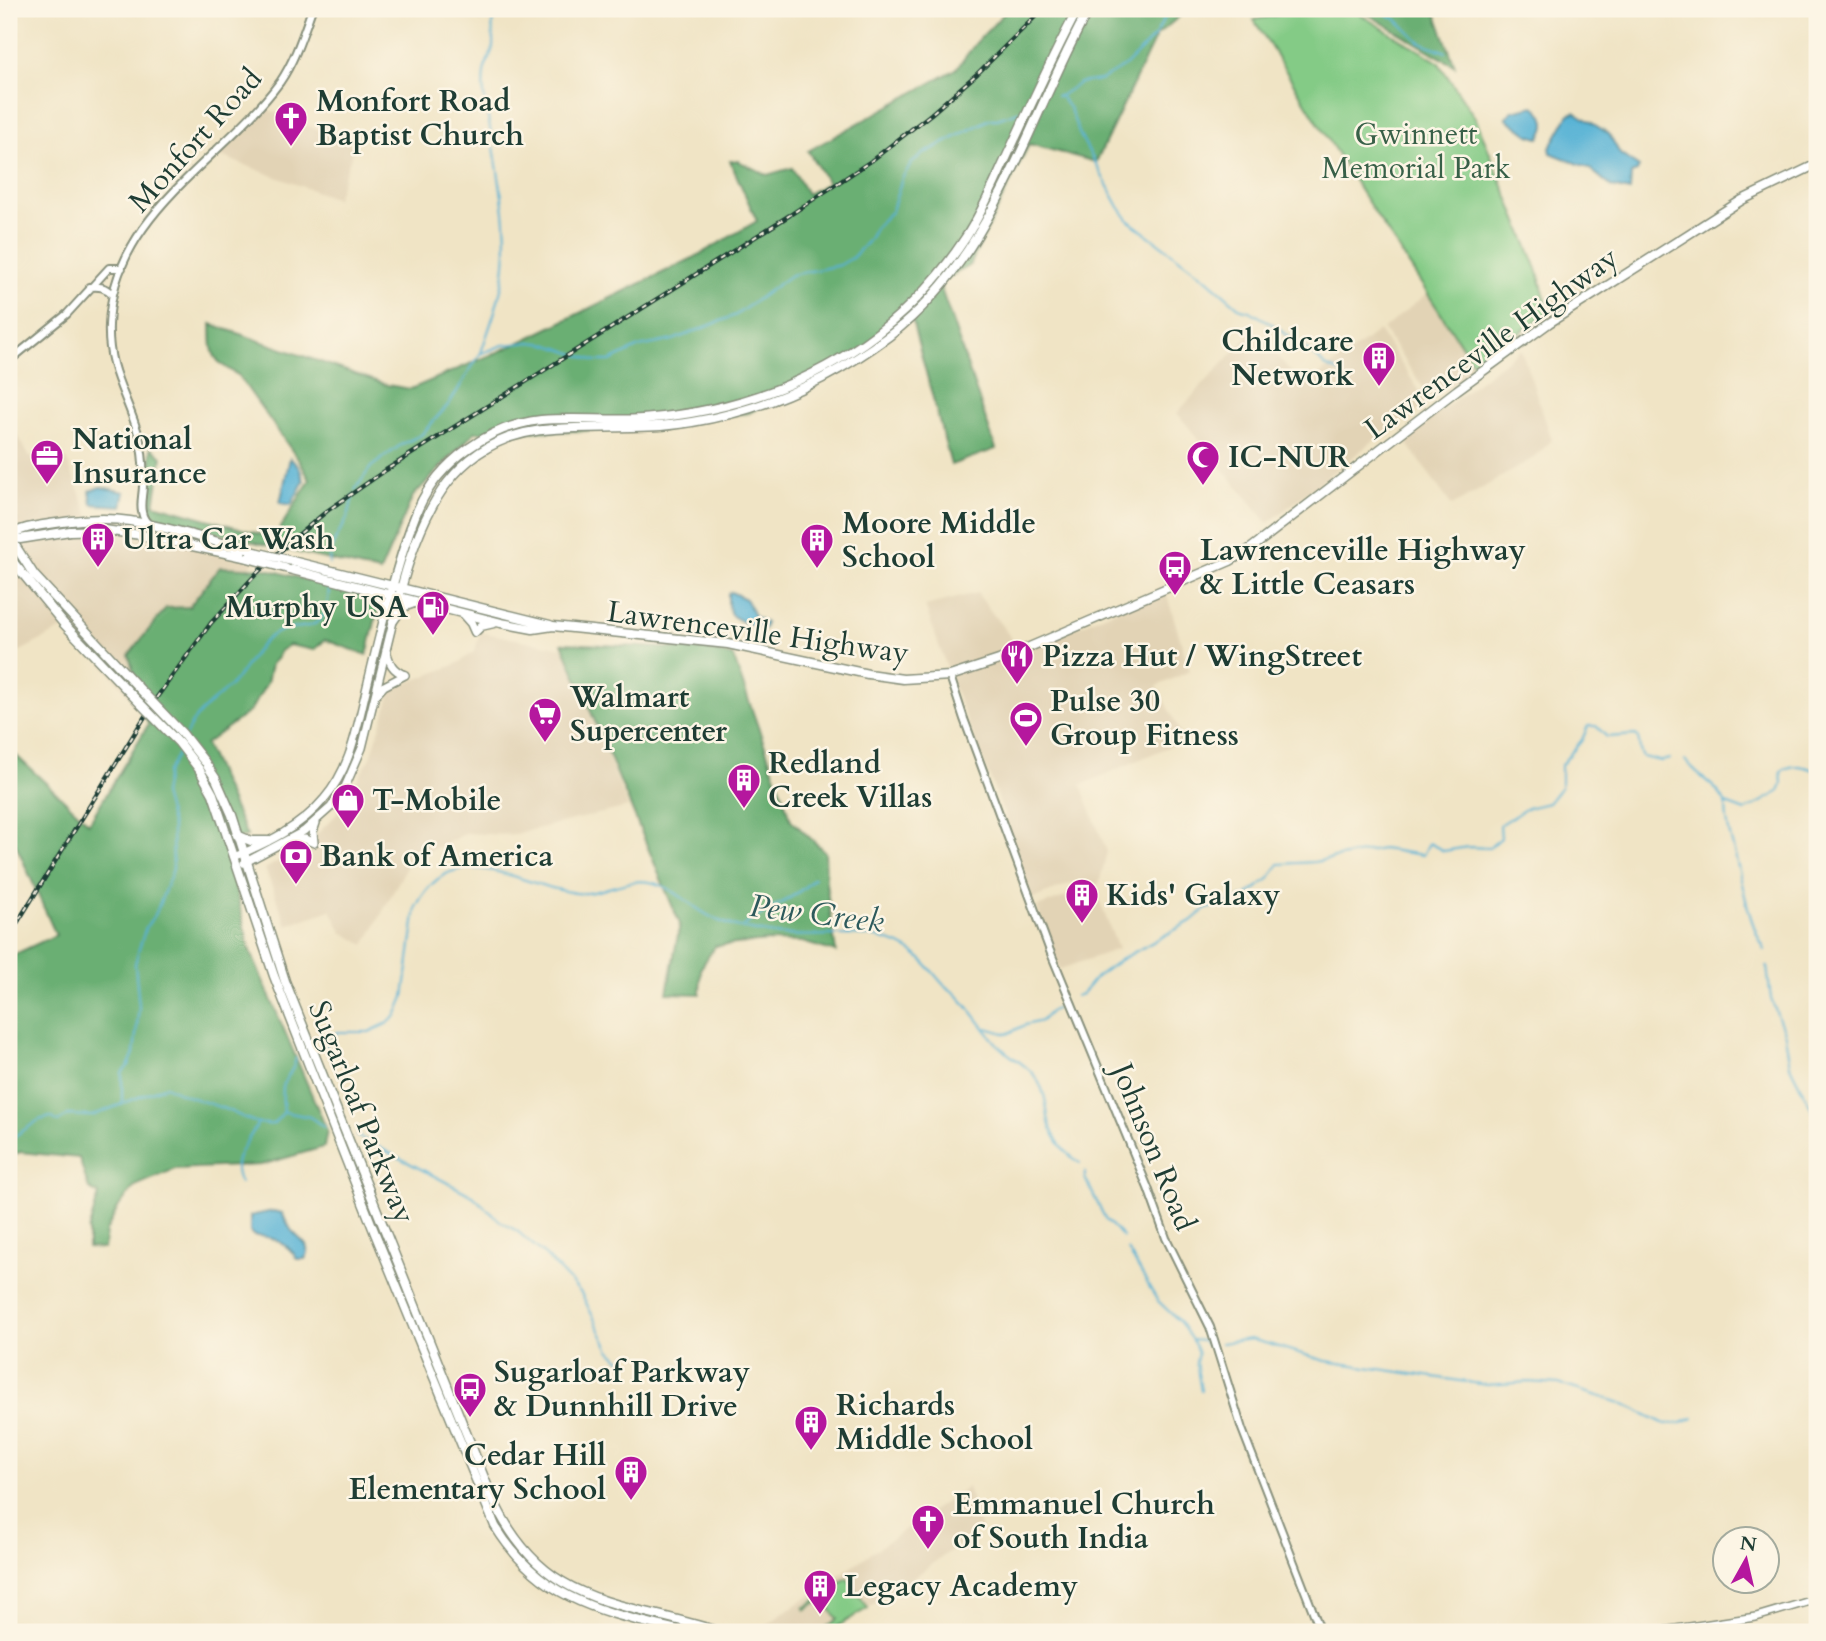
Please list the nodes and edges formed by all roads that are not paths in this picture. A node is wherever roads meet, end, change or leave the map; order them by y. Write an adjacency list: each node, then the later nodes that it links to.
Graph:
1 (312, 9): 5 (street, Monfort Road)
2 (1078, 9): 9 (main road)
3 (1088, 9): 9 (main road)
4 (1817, 164): 33 (main road, Lawrenceville Highway)
5 (122, 268): 6 (street); 7 (street, Monfort Road)
6 (90, 287): 7 (street); 8 (street)
7 (112, 294): 13 (street, Monfort Road)
8 (9, 361)
9 (741, 407): 10 (main road)
10 (600, 423): 11 (main road); 12 (main road)
11 (457, 458): 12 (main road); 21 (main road)
12 (464, 465): 22 (main road)
13 (141, 506): 14 (street, Monfort Road); 15 (street)
14 (131, 521): 15 (main road, Lawrenceville Highway); 17 (main road, Lawrenceville Highway)
15 (151, 525): 18 (main road, Lawrenceville Highway)
16 (40, 535): 17 (main road, Lawrenceville Highway); 18 (main road, Lawrenceville Highway); 20 (main road)
17 (9, 536): 20 (main road, Sugarloaf Parkway)
18 (248, 554): 23 (main road, Lawrenceville Highway, bridge)
19 (9, 556): 39 (main road, Sugarloaf Parkway, bridge)
20 (26, 562): 36 (main road, Sugarloaf Parkway, bridge)
21 (399, 564): 23 (main road); 24 (main road)
22 (406, 572): 24 (main road); 25 (main road)
23 (374, 586): 24 (main road, Lawrenceville Highway); 28 (main road)
24 (396, 592): 25 (main road, Lawrenceville Highway); 26 (main road, Lawrenceville Highway); 28 (main road); 29 (main road)
25 (427, 595): 31 (main road, Lawrenceville Highway)
26 (417, 602): 27 (main road, Lawrenceville Highway); 29 (main road)
27 (461, 613): 30 (main road, Lawrenceville Highway); 30 (main road)
28 (385, 614): 38 (main road)
29 (393, 621): 32 (main road)
30 (501, 623): 31 (main road, Lawrenceville Highway)
31 (553, 626): 33 (main road, Lawrenceville Highway)
32 (386, 648): 34 (main road); 34 (main road)
33 (950, 676): 43 (street, Johnson Road)
34 (374, 697): 35 (main road)
35 (317, 820): 37 (main road); 37 (main road)
36 (237, 835): 38 (main road); 39 (main road, Sugarloaf Parkway)
37 (290, 840): 39 (main road)
38 (267, 841): 39 (main road)
39 (241, 857): 41 (main road, Sugarloaf Parkway); 42 (main road, Sugarloaf Parkway)
40 (1817, 1598): 44 (main road)
41 (685, 1632)
42 (720, 1632)
43 (1321, 1632)
44 (1656, 1632)

